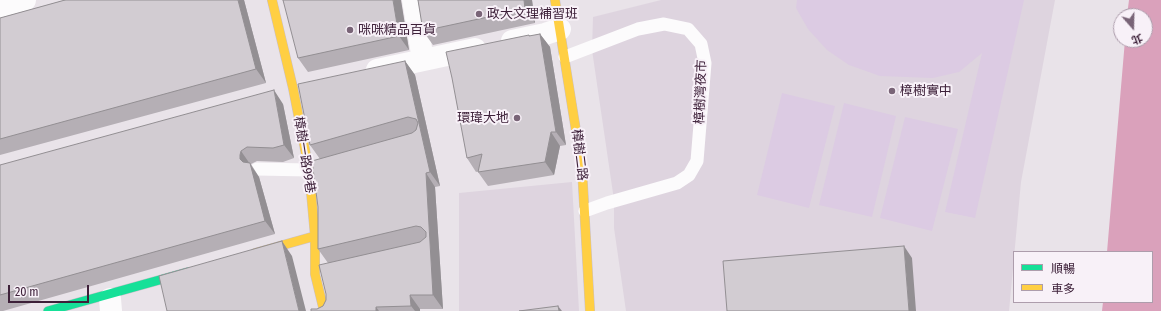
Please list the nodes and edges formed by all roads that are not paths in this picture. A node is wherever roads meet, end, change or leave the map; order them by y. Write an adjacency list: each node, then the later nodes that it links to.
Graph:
1 (25, 0): 5 (street)
2 (272, 0): 12 (street, 樟樹一路99巷)
3 (413, 0): 8 (street)
4 (555, 0): 6 (street, 樟樹二路)
5 (0, 7)
6 (560, 29): 7 (street, 樟樹二路); 8 (street)
7 (565, 57): 13 (street, 樟樹二路); 13 (lane, 樟樹灣夜市)
8 (423, 60): 9 (street)
9 (357, 74)
10 (323, 166): 12 (lane)
11 (257, 169): 12 (lane)
12 (308, 170): 14 (street, 樟樹一路99巷)
13 (585, 211): 22 (street, 樟樹二路)
14 (315, 236): 15 (street); 18 (street, 樟樹一路99巷)
15 (245, 256)
16 (195, 270): 19 (street)
17 (330, 270): 18 (lane)
18 (315, 274): 21 (street, 樟樹一路99巷)
19 (102, 305): 20 (street)
20 (48, 311)
21 (324, 311)
22 (590, 311)

